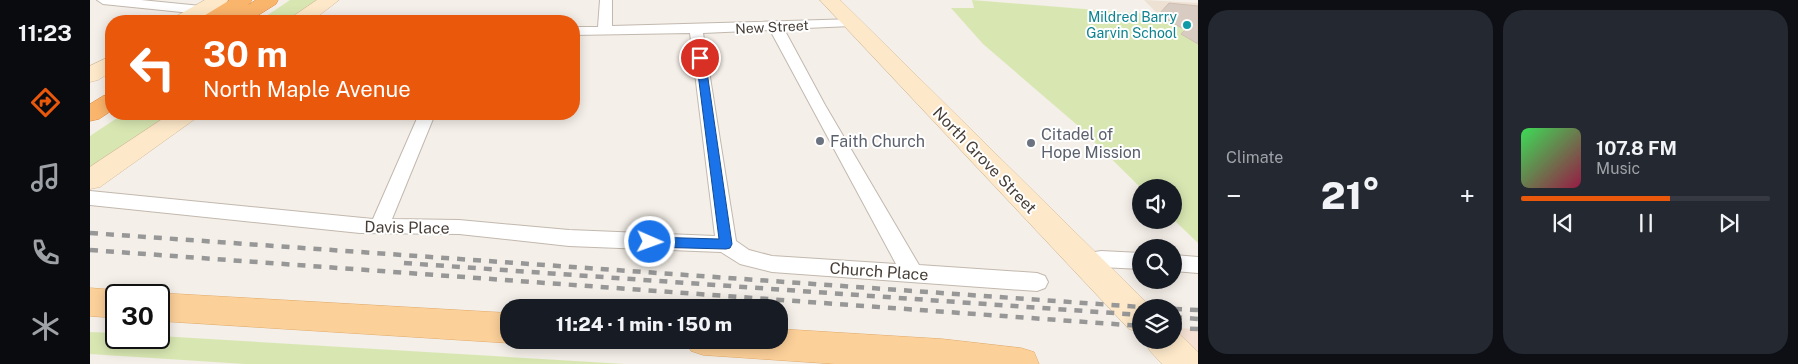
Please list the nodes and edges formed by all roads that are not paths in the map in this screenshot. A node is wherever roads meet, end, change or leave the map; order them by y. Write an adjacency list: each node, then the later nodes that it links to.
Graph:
1 (103, 0): 8 (street)
2 (219, 0): 9 (main road)
3 (243, 0): 10 (highway)
4 (269, 0): 11 (highway)
5 (330, 0): 12 (main road)
6 (606, 0): 16 (street)
7 (829, 0): 13 (main road, North Grove Street)
8 (199, 15)
9 (206, 15)
10 (207, 15)
11 (245, 15)
12 (311, 15)
13 (851, 22): 14 (street, New Street); 31 (main road, North Grove Street)
14 (775, 26): 17 (street, New Street); 34 (street)
15 (580, 30): 16 (street, New Street)
16 (605, 30): 17 (street, New Street)
17 (696, 30): 29 (street)
18 (105, 66): 19 (main road)
19 (90, 75)
20 (105, 86): 21 (highway)
21 (90, 95)
22 (105, 104): 23 (highway)
23 (90, 114)
24 (177, 120): 26 (main road)
25 (424, 120): 28 (street)
26 (90, 180)
27 (90, 198): 28 (street, Davis Place)
28 (379, 227): 29 (street, Davis Place)
29 (726, 244): 34 (street, Church Place)
30 (1132, 261): 31 (street)
31 (1084, 262): 39 (main road, North Grove Street)
32 (1182, 264): 33 (street)
33 (1198, 265)
34 (912, 273): 35 (street, Church Place)
35 (1037, 282)
36 (90, 302): 37 (main road)
37 (105, 303)
38 (170, 307): 40 (main road)
39 (1132, 310)
40 (500, 327)
41 (788, 345): 43 (main road)
42 (1171, 349): 44 (main road)
43 (1021, 364)
44 (1186, 364)

